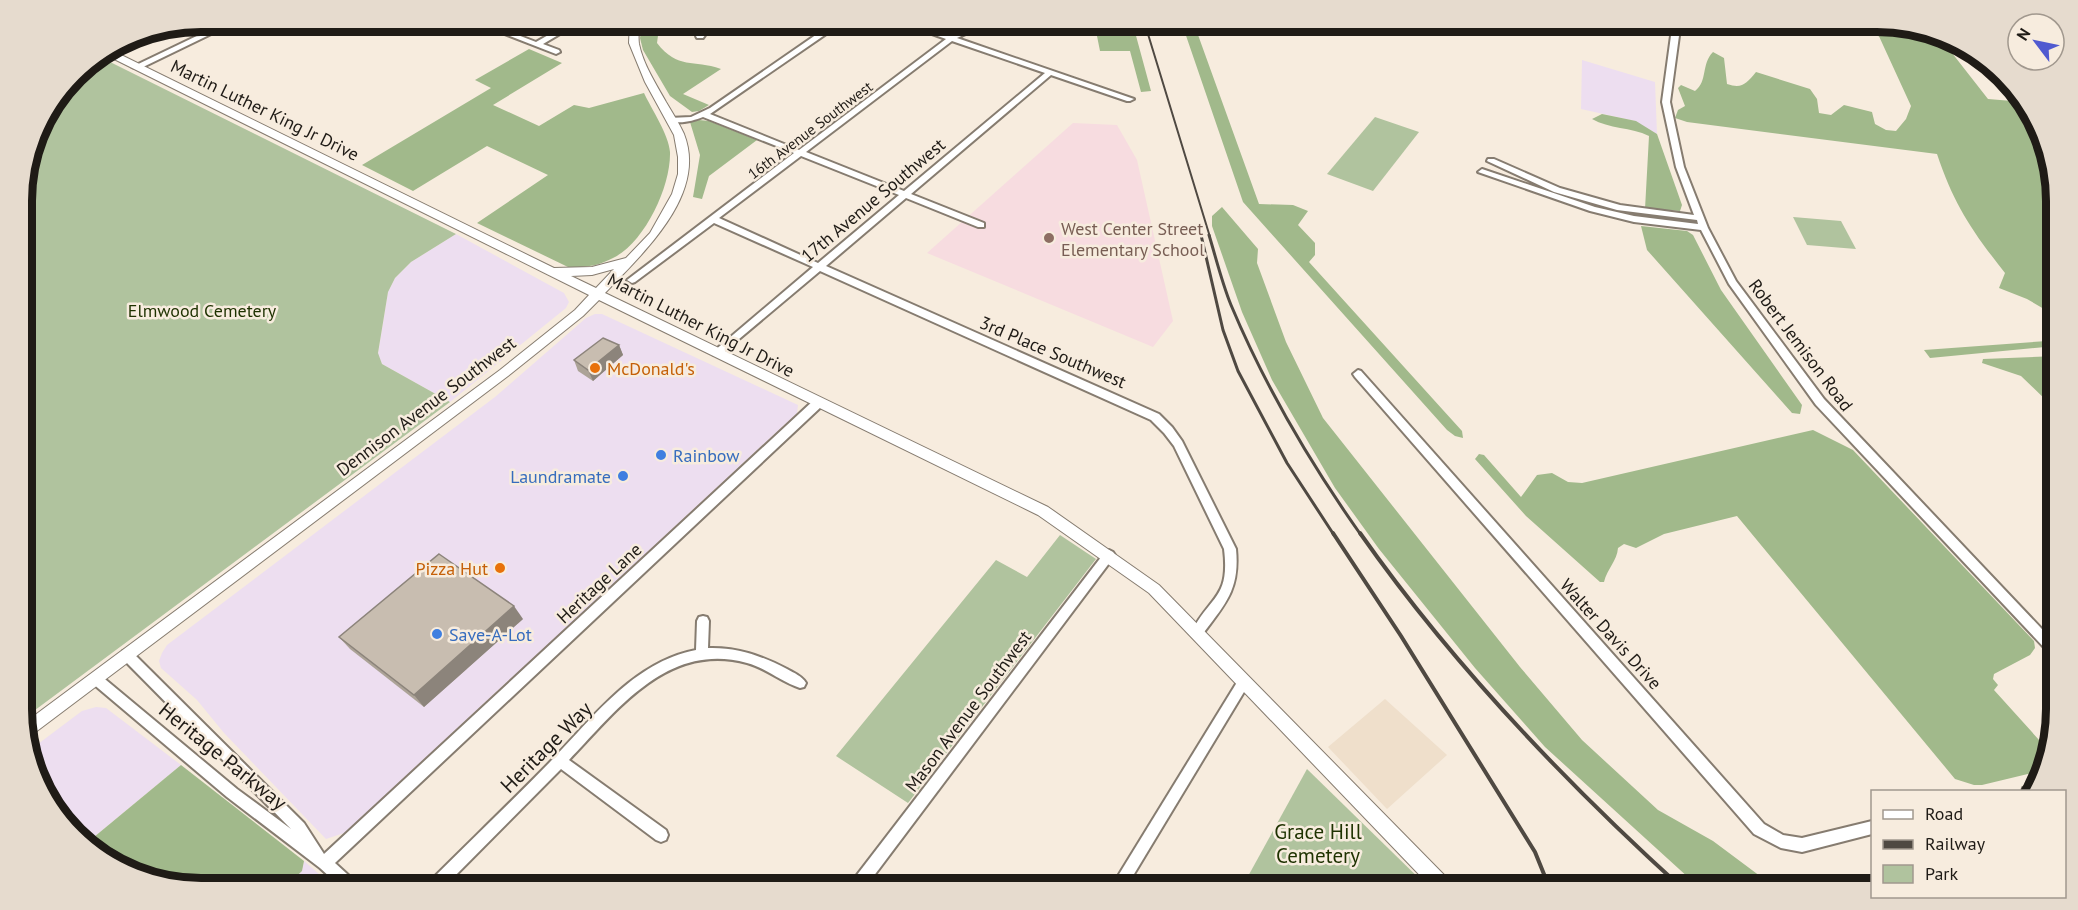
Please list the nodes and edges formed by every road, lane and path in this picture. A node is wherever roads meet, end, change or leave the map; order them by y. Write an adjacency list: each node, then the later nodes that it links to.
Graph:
1 (211, 32): 15 (street)
2 (503, 32): 12 (street)
3 (559, 32): 12 (street)
4 (634, 32): 19 (main road, Dennison Avenue Southwest)
5 (703, 32): 10 (street)
6 (825, 32): 18 (street)
7 (932, 32): 11 (street)
8 (964, 32): 11 (street, 16th Avenue Southwest)
9 (1676, 32): 25 (street, Robert Jemison Road)
10 (700, 36)
11 (952, 39): 16 (street); 20 (street, 16th Avenue Southwest)
12 (536, 45): 13 (street)
13 (556, 52)
14 (114, 56): 15 (main road, Martin Luther King Jr Drive)
15 (136, 67): 29 (main road, Martin Luther King Jr Drive)
16 (1050, 72): 17 (street); 23 (street, 17th Avenue Southwest)
17 (1130, 99)
18 (703, 114): 19 (street); 20 (street)
19 (672, 120): 27 (main road, Dennison Avenue Southwest)
20 (801, 153): 23 (street); 24 (street, 16th Avenue Southwest)
21 (1491, 161): 25 (street)
22 (1482, 172): 25 (street)
23 (904, 195): 26 (street); 28 (street, 17th Avenue Southwest)
24 (713, 219): 28 (street, 3rd Place Southwest); 30 (street, 16th Avenue Southwest)
25 (1702, 223): 38 (street, Robert Jemison Road)
26 (981, 225)
27 (631, 257): 29 (main road); 31 (main road, Dennison Avenue Southwest)
28 (818, 267): 32 (street, 17th Avenue Southwest); 37 (street, 3rd Place Southwest)
29 (548, 269): 31 (main road, Martin Luther King Jr Drive)
30 (632, 280)
31 (596, 293): 32 (main road, Martin Luther King Jr Drive); 40 (main road, Dennison Avenue Southwest)
32 (717, 353): 34 (main road, Martin Luther King Jr Drive)
33 (1358, 375): 46 (street, Walter Davis Drive)
34 (818, 403): 35 (main road, Martin Luther King Jr Drive); 48 (street, Heritage Lane)
35 (1109, 555): 37 (main road, Martin Luther King Jr Drive); 51 (street, Mason Avenue Southwest)
36 (703, 621): 39 (street)
37 (1197, 631): 43 (main road, Martin Luther King Jr Drive)
38 (2046, 641)
39 (702, 655): 42 (street, Heritage Way); 45 (street, Heritage Way)
40 (128, 656): 41 (main road, Dennison Avenue Southwest); 48 (street, Heritage Parkway)
41 (96, 679): 44 (main road, Dennison Avenue Southwest); 48 (street, Heritage Parkway)
42 (800, 683)
43 (1243, 683): 52 (street); 53 (main road, Martin Luther King Jr Drive)
44 (33, 726)
45 (560, 761): 47 (street); 50 (street, Heritage Way)
46 (1871, 828)
47 (661, 835)
48 (325, 863): 49 (street, Heritage Parkway)
49 (341, 878)
50 (443, 878)
51 (866, 878)
52 (1125, 878)
53 (1435, 878)

